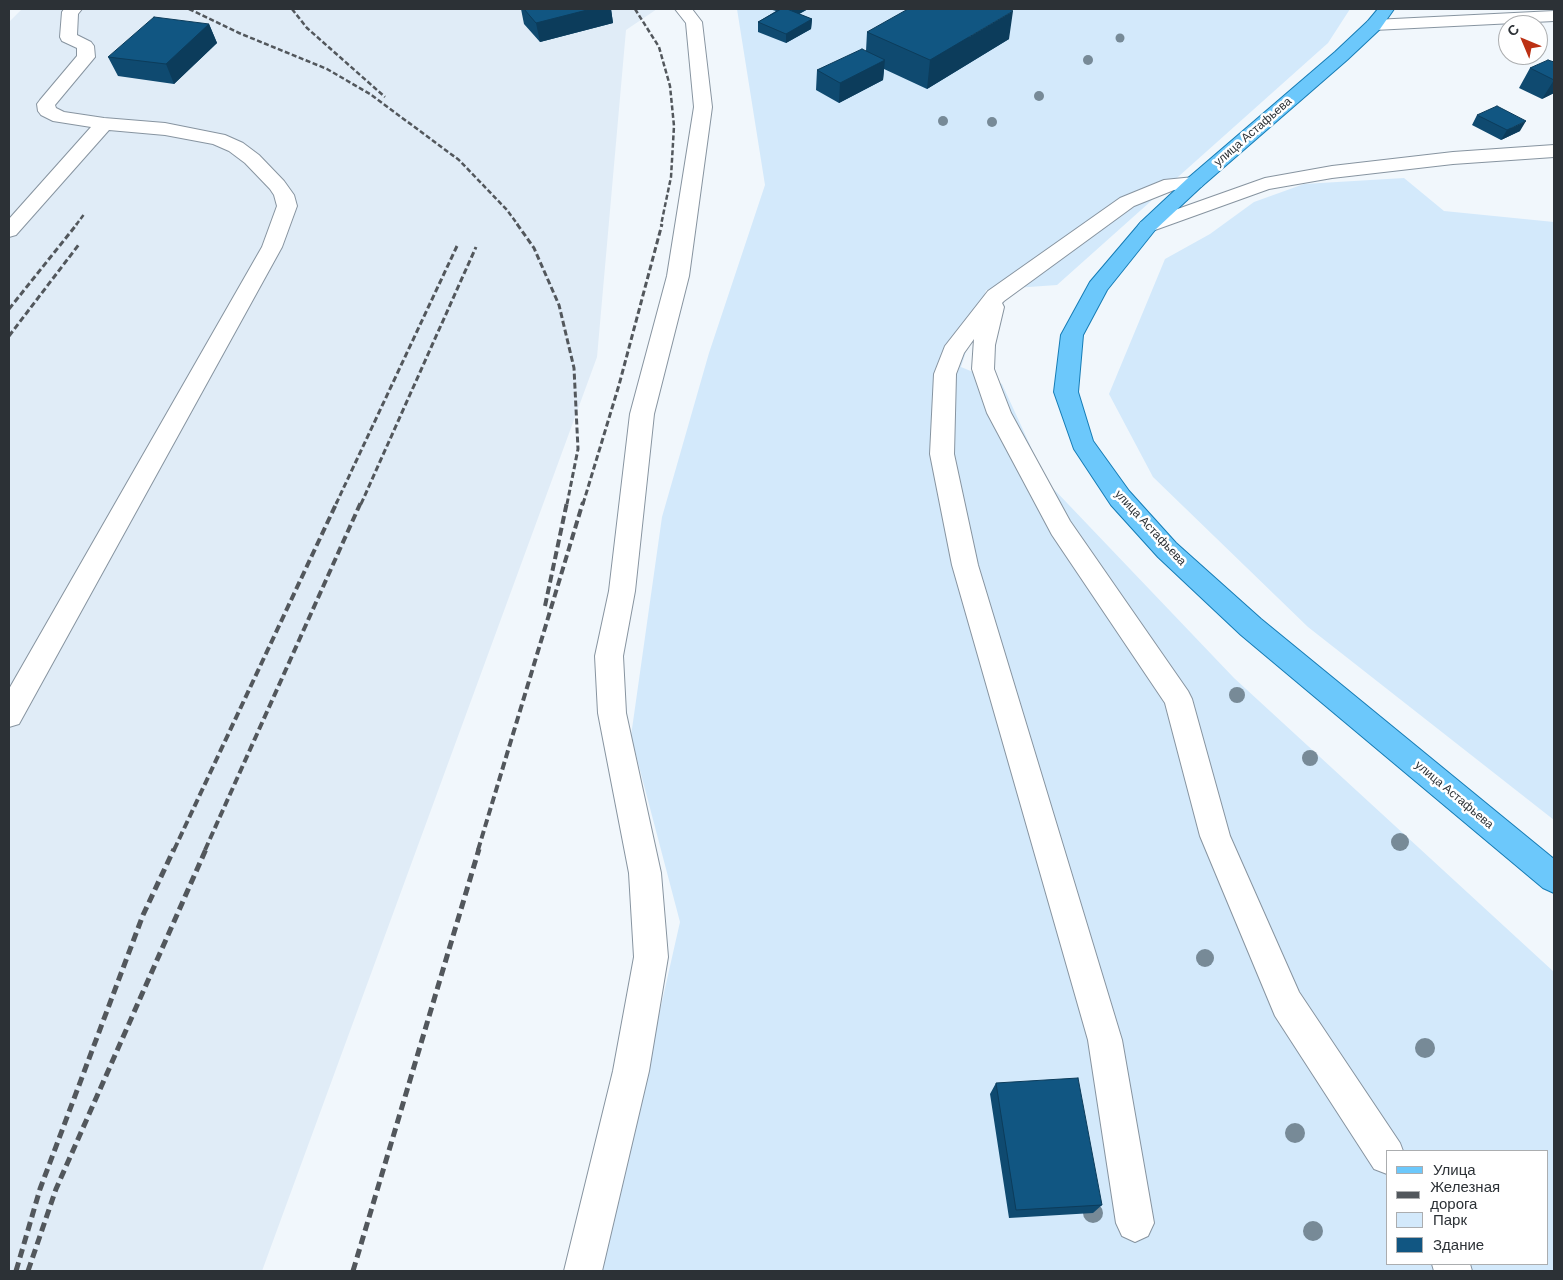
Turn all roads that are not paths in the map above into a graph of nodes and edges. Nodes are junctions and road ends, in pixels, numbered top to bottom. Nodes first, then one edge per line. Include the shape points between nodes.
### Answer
1 (74, 9) edge
2 (683, 9) edge
3 (1450, 9) edge
4 (1554, 16) edge
5 (1380, 17) edge
6 (1438, 23) junction
7 (104, 124) junction
8 (1554, 151) edge
9 (1194, 182) junction
10 (1148, 226) junction
11 (9, 231) edge
12 (996, 296) junction
13 (9, 714) edge
14 (1554, 878) edge
15 (1386, 1154) edge
16 (1135, 1223) dead end
17 (583, 1271) edge

1 - 7 street via 70,12 68,37 85,46 86,57 46,104 47,111 59,117
2 - 17 street via 694,22 702,108 678,276 642,414 622,591 609,656 612,713 645,873 651,957 631,1071
3 - 6 street
4 - 6 street, улица Астафьева
5 - 6 street, улица Астафьева
5 - 9 main road, улица Астафьева via 1341,56
7 - 11 street
7 - 13 street via 164,129 218,139 252,160 278,185 287,206 272,247
8 - 10 street via 1453,158 1265,184
9 - 10 main road, улица Астафьева
9 - 12 street via 1171,184 1127,202
10 - 14 main road, улица Астафьева via 1098,288 1072,335 1066,392 1082,443 1120,498 1167,550 1251,628
12 - 15 street via 984,345 983,369 999,413 1061,528 1178,699 1215,836 1287,1004
12 - 16 street via 953,351 945,374 942,454 965,565 1105,1040

